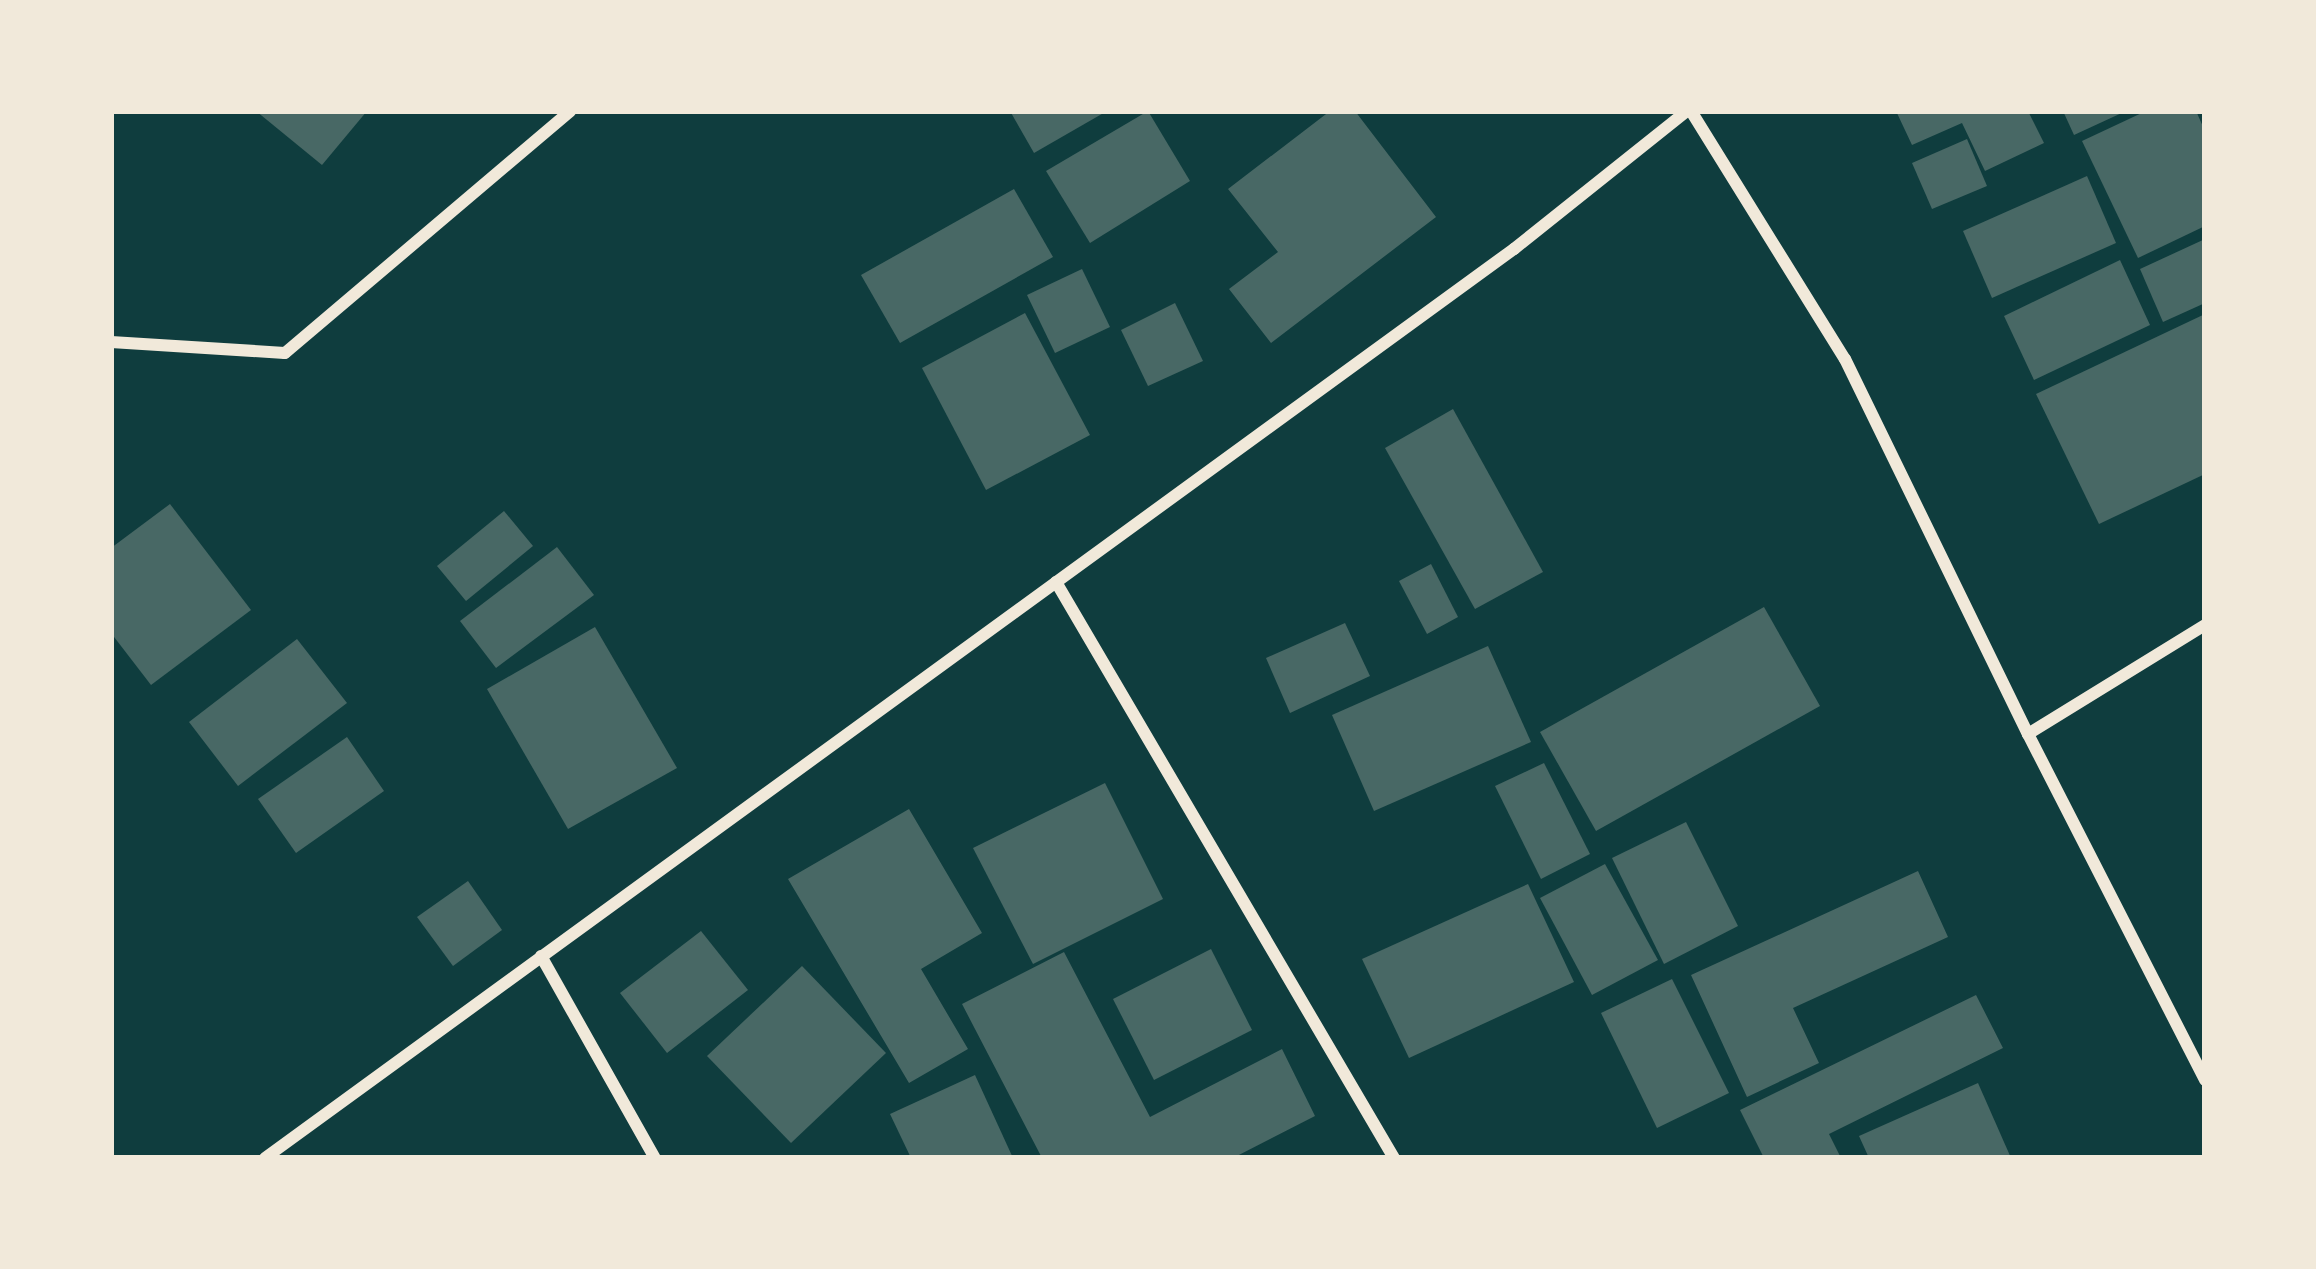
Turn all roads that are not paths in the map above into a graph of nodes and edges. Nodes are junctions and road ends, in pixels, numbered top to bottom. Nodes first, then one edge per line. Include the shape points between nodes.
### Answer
1 (570, 111) edge
2 (1689, 111) edge
3 (111, 342) edge
4 (1056, 582) junction
5 (2205, 625) edge
6 (2028, 734) junction
7 (541, 956) junction
8 (2205, 1080) edge
9 (265, 1158) edge
10 (655, 1158) edge
11 (1394, 1158) edge

1 - 3 street via 285,353
2 - 4 street via 1514,249
2 - 6 street via 1845,359
4 - 7 street
4 - 11 street
5 - 6 street
6 - 8 street
7 - 9 street
7 - 10 street

